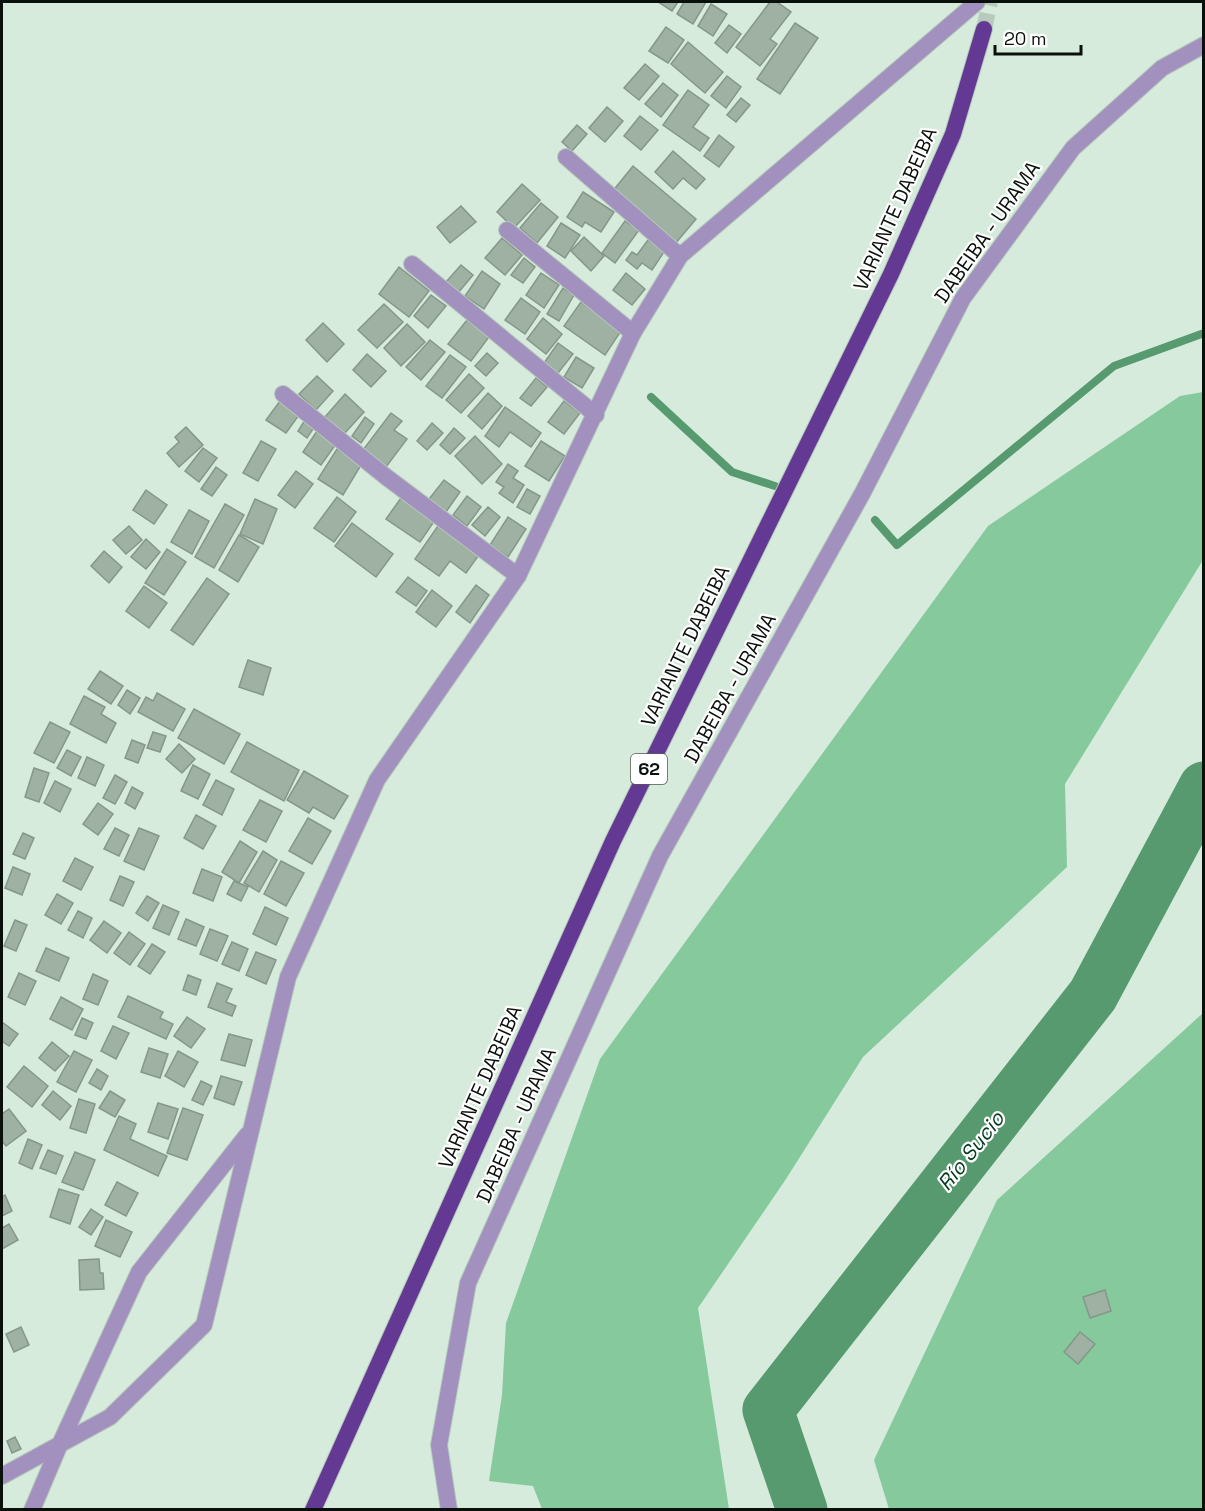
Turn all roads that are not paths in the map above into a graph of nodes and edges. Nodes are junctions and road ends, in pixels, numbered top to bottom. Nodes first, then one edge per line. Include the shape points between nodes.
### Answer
1 (977, 2) edge
2 (984, 29) tunnel mouth
3 (1203, 45) edge
4 (566, 157) dead end
5 (507, 230) dead end
6 (680, 256) junction
7 (412, 264) dead end
8 (633, 333) junction
9 (283, 394) dead end
10 (596, 415) junction
11 (518, 576) junction
12 (251, 1130) junction
13 (60, 1444) junction
14 (2, 1476) edge
15 (32, 1509) edge
16 (314, 1509) edge
17 (449, 1509) edge

1 - 6 street
2 - 16 highway, VARIANTE DABEIBA / 62 via 952,134 891,274 613,841
3 - 17 street, DABEIBA - URAMA via 1162,68 1073,148 963,298 862,494 660,856 468,1283 439,1445
4 - 6 street
5 - 8 street
6 - 8 street
7 - 10 street
8 - 10 street
9 - 11 street
10 - 11 street
11 - 12 street via 377,780 288,977
12 - 13 street via 139,1272
12 - 13 street via 204,1326 110,1417
13 - 14 street
13 - 15 street

